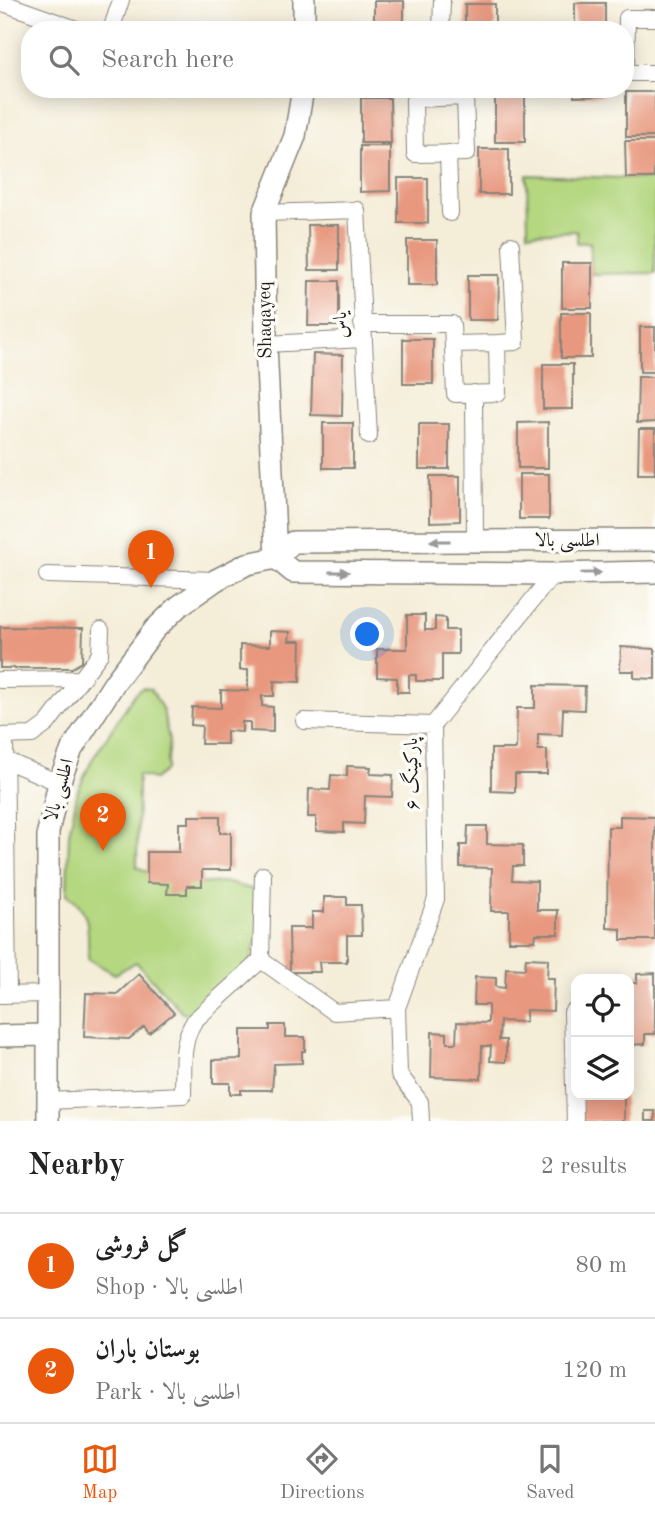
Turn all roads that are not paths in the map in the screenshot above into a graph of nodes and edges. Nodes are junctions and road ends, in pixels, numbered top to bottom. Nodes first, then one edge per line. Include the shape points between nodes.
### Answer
1 (121, 0) edge
2 (304, 0) edge
3 (442, 0) edge
4 (643, 0) edge
5 (4, 3) edge
6 (649, 18) edge
7 (54, 21) edge
8 (114, 21) edge
9 (304, 21) edge
10 (441, 21) edge
11 (627, 21) edge
12 (634, 73) edge
13 (655, 73) edge
14 (301, 98) edge
15 (419, 98) edge
16 (465, 98) edge
17 (448, 153) junction
18 (264, 213) junction
19 (450, 213) dead end
20 (511, 245) dead end
21 (363, 332) junction
22 (497, 343) junction
23 (266, 344) junction
24 (454, 344) junction
25 (474, 394) junction
26 (369, 436) dead end
27 (655, 540) edge
28 (475, 541) junction
29 (552, 542) junction
30 (276, 558) junction
31 (655, 572) edge
32 (552, 574) junction
33 (47, 575) dead end
34 (216, 580) junction
35 (101, 630) dead end
36 (80, 679) junction
37 (0, 680) edge
38 (304, 721) dead end
39 (433, 725) junction
40 (2, 736) edge
41 (5, 760) junction
42 (59, 783) junction
43 (263, 875) dead end
44 (261, 960) junction
45 (48, 994) junction
46 (4, 995) edge
47 (397, 1008) junction
48 (47, 1035) junction
49 (0, 1036) edge
50 (573, 1037) edge
51 (48, 1111) edge
52 (421, 1121) edge
53 (575, 1121) edge

1 - 8 street
2 - 9 street
3 - 10 street
4 - 6 street
5 - 7 street
6 - 11 street
12 - 13 street
14 - 18 street, Shaqayeq via 295,136
15 - 17 street via 414,99 415,154
16 - 17 street via 467,153
17 - 19 street
18 - 21 street, یاس via 357,211
18 - 23 street, Shaqayeq
20 - 22 street via 516,342
21 - 23 street
21 - 24 street via 453,324
21 - 26 street, یاس
22 - 24 street
22 - 25 street via 498,393
23 - 30 street, Shaqayeq
24 - 25 street via 455,394
25 - 28 street
27 - 29 street, اطلسی بالا
28 - 29 street, اطلسی بالا
28 -> 30 street, اطلسی بالا via 293,542
29 - 32 street
30 -> 32 street, اطلسی بالا via 293,572
30 - 34 street, اطلسی بالا via 247,564
32 -> 31 street, اطلسی بالا
32 - 39 street, پارکینگ ۶
33 - 34 street
34 - 42 street, اطلسی بالا via 155,629 72,749
35 - 36 street via 100,654
36 - 37 street
36 - 40 street via 47,724 32,735
38 - 39 street
39 - 47 street, پارکینگ ۶ via 436,899
40 - 41 street
41 - 42 street
41 - 46 street
42 - 45 street, اطلسی بالا via 48,832
43 - 44 street
44 - 47 street via 334,1012
44 - 51 street via 188,1030 183,1095
45 - 46 street
45 - 48 street, اطلسی بالا
47 - 52 street via 399,1074 420,1102
48 - 49 street
48 - 51 street, اطلسی بالا
50 - 53 street

